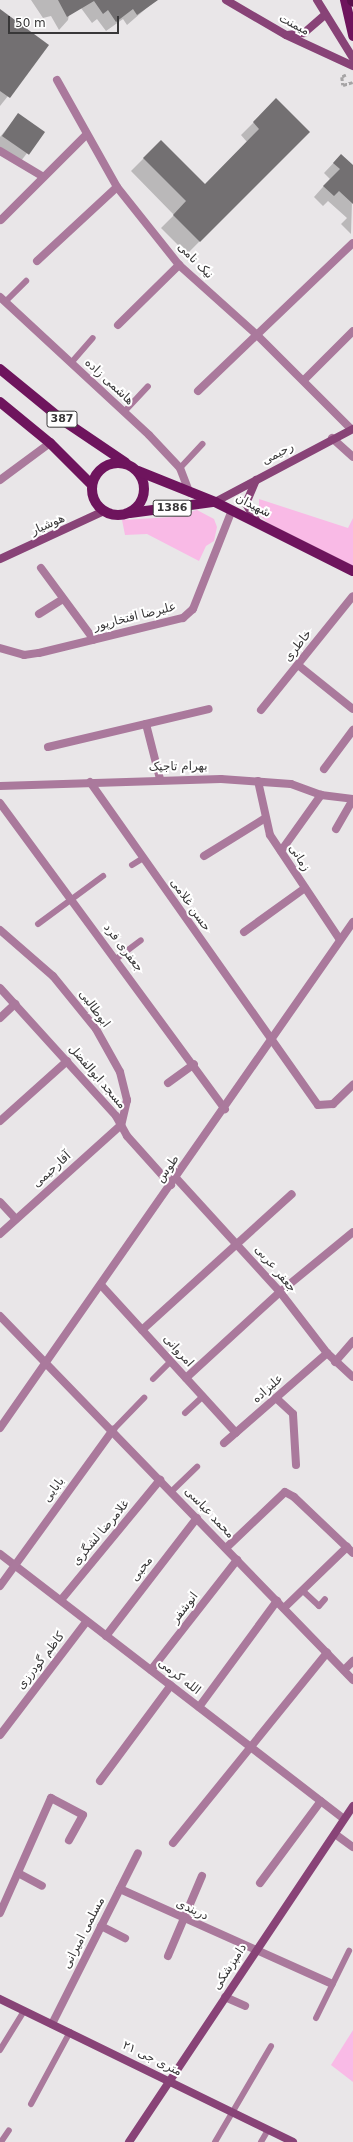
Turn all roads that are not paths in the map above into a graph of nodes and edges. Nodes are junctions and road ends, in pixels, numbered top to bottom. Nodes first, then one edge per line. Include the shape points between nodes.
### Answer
1 (226, 0) edge
2 (317, 0) edge
3 (345, 0) edge
4 (325, 15) junction
5 (286, 35) junction
6 (353, 36) edge
7 (353, 58) edge
8 (353, 66) edge
9 (58, 80) dead end
10 (86, 135) junction
11 (0, 151) edge
12 (42, 176) junction
13 (117, 187) junction
14 (1, 220) dead end
15 (353, 243) edge
16 (37, 261) dead end
17 (179, 265) junction
18 (26, 281) dead end
19 (2, 300) edge
20 (118, 325) dead end
21 (353, 331) edge
22 (257, 335) junction
23 (93, 338) dead end
24 (71, 363) junction
25 (0, 369) edge
26 (304, 380) junction
27 (148, 386) dead end
28 (198, 391) dead end
29 (0, 402) edge
30 (124, 412) junction
31 (352, 429) edge
32 (332, 438) junction
33 (50, 443) junction
34 (202, 444) dead end
35 (353, 457) edge
36 (127, 464) junction
37 (180, 468) junction
38 (138, 471) junction
39 (0, 480) edge
40 (256, 480) junction
41 (92, 485) junction
42 (189, 492) junction
43 (215, 502) junction
44 (232, 510) junction
45 (104, 511) junction
46 (128, 514) junction
47 (258, 523) junction
48 (0, 559) edge
49 (41, 568) dead end
50 (353, 571) edge
51 (353, 596) edge
52 (63, 599) junction
53 (39, 614) dead end
54 (94, 640) junction
55 (0, 648) edge
56 (298, 665) junction
57 (209, 709) dead end
58 (353, 709) edge
59 (261, 710) dead end
60 (146, 724) junction
61 (353, 730) edge
62 (48, 747) dead end
63 (324, 769) dead end
64 (160, 779) junction
65 (258, 781) junction
66 (90, 782) junction
67 (0, 786) edge
68 (321, 795) junction
69 (353, 799) edge
70 (0, 803) edge
71 (264, 819) junction
72 (336, 829) dead end
73 (280, 850) junction
74 (204, 856) dead end
75 (143, 858) junction
76 (132, 865) dead end
77 (103, 876) dead end
78 (305, 888) junction
79 (72, 899) junction
80 (353, 922) edge
81 (38, 924) dead end
82 (0, 930) edge
83 (244, 932) dead end
84 (141, 940) dead end
85 (340, 940) junction
86 (116, 958) junction
87 (0, 988) edge
88 (15, 1004) junction
89 (0, 1018) edge
90 (272, 1042) junction
91 (67, 1061) junction
92 (194, 1064) junction
93 (168, 1083) dead end
94 (353, 1085) edge
95 (225, 1109) junction
96 (0, 1121) edge
97 (121, 1125) junction
98 (176, 1178) junction
99 (171, 1185) junction
100 (292, 1194) dead end
101 (0, 1202) edge
102 (16, 1219) junction
103 (353, 1232) edge
104 (0, 1234) edge
105 (238, 1244) junction
106 (101, 1285) junction
107 (280, 1292) junction
108 (0, 1316) edge
109 (142, 1330) junction
110 (353, 1341) edge
111 (327, 1353) junction
112 (171, 1361) junction
113 (46, 1362) junction
114 (335, 1362) junction
115 (353, 1377) edge
116 (186, 1378) junction
117 (153, 1379) dead end
118 (202, 1396) junction
119 (144, 1398) dead end
120 (276, 1398) junction
121 (185, 1413) dead end
122 (1, 1424) edge
123 (113, 1430) junction
124 (236, 1433) junction
125 (224, 1443) dead end
126 (296, 1465) dead end
127 (197, 1467) dead end
128 (160, 1480) junction
129 (172, 1492) junction
130 (197, 1518) junction
131 (347, 1547) junction
132 (226, 1548) junction
133 (353, 1553) edge
134 (0, 1554) edge
135 (237, 1560) junction
136 (14, 1565) junction
137 (0, 1586) edge
138 (302, 1590) junction
139 (325, 1599) dead end
140 (61, 1600) junction
141 (277, 1601) junction
142 (284, 1608) junction
143 (87, 1621) junction
144 (106, 1636) junction
145 (327, 1653) junction
146 (353, 1661) edge
147 (151, 1670) junction
148 (344, 1670) junction
149 (353, 1680) edge
150 (171, 1685) junction
151 (199, 1707) junction
152 (0, 1735) edge
153 (252, 1748) junction
154 (100, 1781) dead end
155 (321, 1801) junction
156 (353, 1806) edge
157 (344, 1819) junction
158 (334, 1834) junction
159 (70, 1840) dead end
160 (174, 1843) dead end
161 (353, 1847) edge
162 (138, 1853) dead end
163 (18, 1873) junction
164 (202, 1876) dead end
165 (260, 1883) dead end
166 (42, 1886) dead end
167 (120, 1889) junction
168 (0, 1913) edge
169 (183, 1919) junction
170 (101, 1926) junction
171 (125, 1938) dead end
172 (350, 1951) dead end
173 (254, 1952) junction
174 (168, 1956) dead end
175 (332, 1984) junction
176 (225, 1997) junction
177 (0, 1999) edge
178 (245, 2006) dead end
179 (24, 2011) junction
180 (316, 2018) dead end
181 (52, 2024) junction
182 (70, 2032) junction
183 (271, 2046) dead end
184 (0, 2050) edge
185 (172, 2081) junction
186 (31, 2104) dead end
187 (231, 2111) junction
188 (9, 2130) dead end
189 (268, 2130) junction
190 (1, 2142) edge
191 (129, 2142) edge
192 (215, 2142) edge
193 (261, 2142) edge
194 (293, 2142) edge

1 - 5 main road, میمنت
2 - 4 main road
3 - 6 main road
4 - 5 main road via 304,33
4 - 7 main road
5 - 8 main road, میمنت
9 - 10 street, نیک نامی
10 - 12 street
10 - 13 street, نیک نامی
11 - 12 street
12 - 14 street
13 - 16 street
13 - 17 street, نیک نامی
15 - 22 street
17 - 20 street
17 - 22 street, نیک نامی
18 - 19 lane
19 - 24 street, هاشمی زاده
21 - 26 street
22 - 26 street, نیک نامی
22 - 28 street
23 - 24 lane
24 - 30 street, هاشمی زاده
25 - 36 main road, 387 via 61,419
26 - 31 street, نیک نامی
27 - 30 lane
29 - 33 main road, 387
30 - 37 street, هاشمی زاده
31 - 32 main road, رحیمی / 1386
32 - 35 street
32 - 40 main road, رحیمی / 1386
33 - 39 street
33 - 41 main road, 387
34 - 37 lane
36 - 38 main road
36 - 41 main road via 106,466
37 - 42 street, هاشمی زاده
38 - 42 main road, شهیدان
38 - 46 main road via 144,493 136,509
40 - 43 main road, رحیمی / 1386
40 - 47 main road via 246,504
41 - 45 main road via 95,501
42 - 43 main road, شهیدان
43 - 44 main road, شهیدان
43 - 46 main road, 1386
44 - 47 main road, شهیدان
44 - 54 street, علیرضا افتخارپور via 193,609 172,622
45 - 46 main road via 116,515
45 - 48 main road, هوشیار
47 - 50 main road, شهیدان
49 - 52 street
51 - 56 street, خاطری
52 - 53 street
52 - 54 street
54 - 55 street, علیرضا افتخارپور via 31,654
56 - 58 street
56 - 59 street, خاطری
57 - 60 street
60 - 62 street
60 - 64 street
61 - 63 street
64 - 65 street, بهرام تاجیک
64 - 66 street, بهرام تاجیک
65 - 68 street, بهرام تاجیک via 299,785
65 - 71 street, زمانی
66 - 67 street, بهرام تاجیک
66 - 75 street, حسن غلامی
68 - 69 street, بهرام تاجیک
68 - 73 street
69 - 72 street
70 - 79 street, جعفری فرد
71 - 73 street, زمانی
71 - 74 street
73 - 78 street, زمانی
75 - 76 lane
75 - 90 street, حسن غلامی
77 - 79 lane
78 - 83 street
78 - 85 street, زمانی
79 - 81 lane
79 - 86 street, جعفری فرد
80 - 85 street, طوس
82 - 97 street, ابوطالبی via 53,976 96,1029 124,1087 126,1113
84 - 86 lane
85 - 90 street, طوس
86 - 92 street, جعفری فرد
87 - 88 street, مسجد ابوالفضل
88 - 89 street
88 - 91 street, مسجد ابوالفضل
90 - 94 street, حسن غلامی via 318,1105 333,1104
90 - 95 street, طوس
91 - 96 street
91 - 97 street, مسجد ابوالفضل
92 - 93 street
92 - 95 street, جعفری فرد
95 - 98 street, طوس
97 - 99 street, مسجد ابوالفضل
97 - 102 street, آقارحیمی
98 - 99 street, طوس
98 - 105 street, جعفر عربی
99 - 106 street, طوس
100 - 105 street
101 - 102 street
102 - 104 street, آقارحیمی
103 - 107 street
105 - 107 street, جعفر عربی
105 - 109 street
106 - 109 street, امروانی
106 - 113 street, طوس
107 - 111 street, جعفر عربی
107 - 116 street
108 - 113 street, محمد عباسی
109 - 112 street, امروانی
110 - 114 street
111 - 114 street, جعفر عربی
111 - 120 street, علیزاده
112 - 116 street, امروانی
112 - 117 lane
113 - 122 street, طوس
113 - 123 street, محمد عباسی
114 - 115 street, جعفر عربی
116 - 118 street, امروانی
118 - 121 lane
118 - 124 street, امروانی
119 - 123 lane
120 - 124 street, علیزاده
120 - 126 street via 293,1414
123 - 128 street, محمد عباسی
123 - 136 street, بابایی
124 - 125 street, علیزاده
127 - 129 lane
128 - 129 street, محمد عباسی
128 - 140 street, غلامرضا لشگری
129 - 130 street, محمد عباسی
130 - 132 street, محمد عباسی
130 - 144 street, محبی
131 - 132 street via 294,1497 280,1494
131 - 133 street
131 - 138 street
132 - 135 street, محمد عباسی
134 - 136 street, الله کرمی
135 - 141 street, محمد عباسی
135 - 147 street, انوشفر
136 - 137 street, بابایی
136 - 140 street, الله کرمی
138 - 139 lane via 319,1606
138 - 142 street
140 - 143 street, الله کرمی
141 - 142 street, محمد عباسی
141 - 151 street
142 - 145 street, محمد عباسی
143 - 144 street, الله کرمی
143 - 152 street, کاظم گودرزی
144 - 147 street, الله کرمی
145 - 148 street, محمد عباسی
145 - 153 street
146 - 148 street
147 - 150 street, الله کرمی
148 - 149 street, محمد عباسی
150 - 151 street, الله کرمی
150 - 154 street
151 - 153 street, الله کرمی
153 - 155 street, الله کرمی
153 - 160 street
155 - 157 street, الله کرمی
155 - 165 street
156 - 157 main road, دامپزشکی
157 - 158 main road, دامپزشکی
158 - 161 street
158 - 173 main road, دامپزشکی
159 - 163 street via 82,1814 51,1798
162 - 167 street, مسلمی امیرانی
163 - 166 street
163 - 168 street
164 - 169 street
167 - 169 street, دربندی
167 - 170 street, مسلمی امیرانی
169 - 173 street, دربندی
169 - 174 street
170 - 171 street
170 - 181 street, مسلمی امیرانی
172 - 175 lane
173 - 175 street, دربندی
173 - 176 main road, دامپزشکی
175 - 180 lane
176 - 178 street
176 - 185 main road, دامپزشکی
177 - 179 main road, ۲۱ متری جی
179 - 181 main road, ۲۱ متری جی
179 - 184 lane
181 - 182 main road, ۲۱ متری جی
182 - 185 main road, ۲۱ متری جی
182 - 186 lane
183 - 187 lane
185 - 187 main road, ۲۱ متری جی
185 - 191 main road, دامپزشکی
187 - 189 main road, ۲۱ متری جی
187 - 192 lane
188 - 190 lane
189 - 193 lane
189 - 194 main road, ۲۱ متری جی

